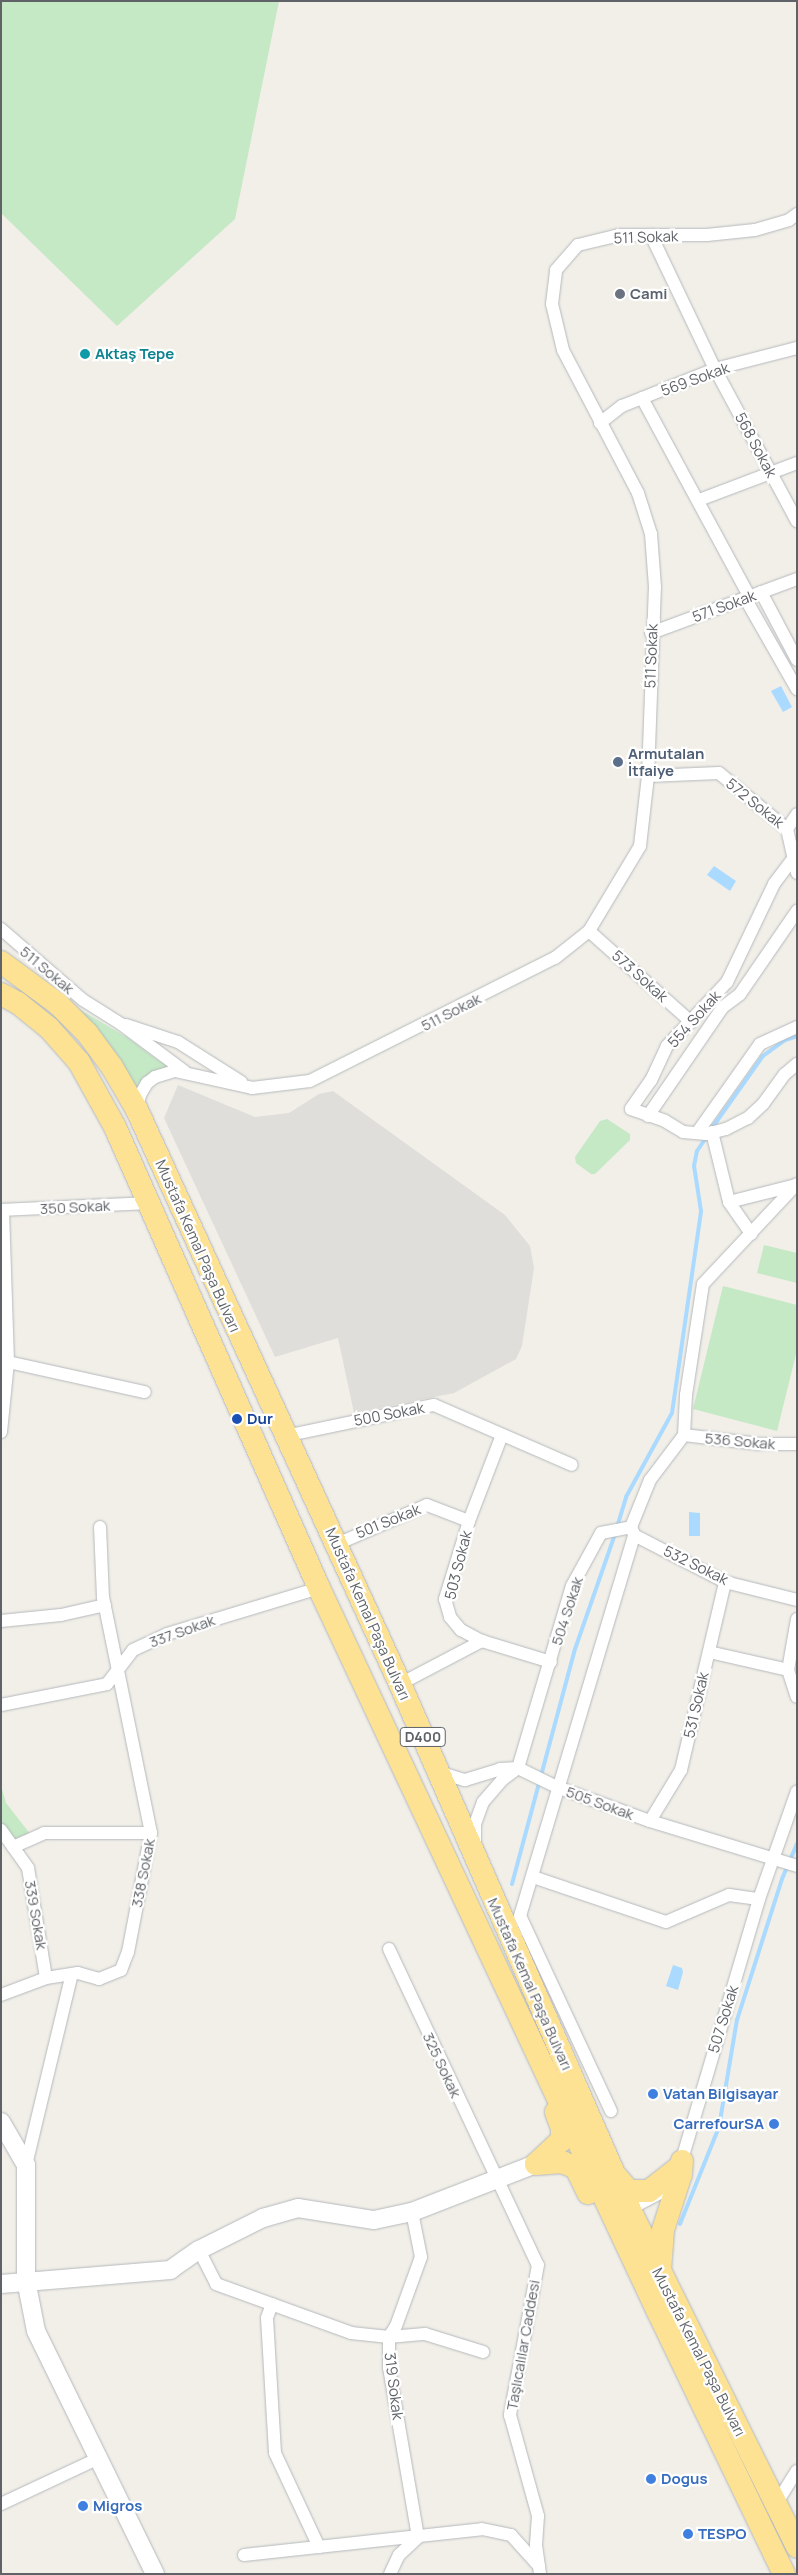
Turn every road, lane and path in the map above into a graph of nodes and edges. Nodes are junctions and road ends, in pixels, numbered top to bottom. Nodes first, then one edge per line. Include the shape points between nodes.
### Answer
1 (797, 214) edge
2 (651, 235) junction
3 (797, 348) edge
4 (715, 370) junction
5 (642, 398) junction
6 (600, 423) junction
7 (797, 463) edge
8 (770, 472) junction
9 (699, 500) junction
10 (797, 521) edge
11 (797, 578) edge
12 (752, 595) junction
13 (651, 633) junction
14 (797, 660) edge
15 (797, 688) edge
16 (648, 776) junction
17 (797, 814) edge
18 (787, 829) junction
19 (792, 860) junction
20 (797, 873) edge
21 (796, 916) edge
22 (1, 929) edge
23 (589, 931) junction
24 (1, 962) edge
25 (1, 994) edge
26 (691, 1022) junction
27 (121, 1024) junction
28 (797, 1027) edge
29 (797, 1064) edge
30 (184, 1071) junction
31 (252, 1088) junction
32 (137, 1110) junction
33 (648, 1116) junction
34 (712, 1132) junction
35 (697, 1133) junction
36 (796, 1185) edge
37 (729, 1202) junction
38 (149, 1203) junction
39 (2, 1210) edge
40 (751, 1234) junction
41 (8, 1362) junction
42 (144, 1392) dead end
43 (1, 1432) edge
44 (502, 1435) junction
45 (285, 1436) junction
46 (684, 1436) junction
47 (797, 1444) edge
48 (572, 1465) dead end
49 (469, 1521) junction
50 (100, 1527) dead end
51 (632, 1531) junction
52 (337, 1544) junction
53 (726, 1582) junction
54 (319, 1588) junction
55 (797, 1600) edge
56 (105, 1605) junction
57 (797, 1619) edge
58 (1, 1621) edge
59 (482, 1641) junction
60 (709, 1652) junction
61 (551, 1662) junction
62 (120, 1669) junction
63 (788, 1670) junction
64 (400, 1684) junction
65 (797, 1696) edge
66 (1, 1705) edge
67 (432, 1758) junction
68 (518, 1768) junction
69 (557, 1787) junction
70 (797, 1791) edge
71 (650, 1822) junction
72 (1, 1830) edge
73 (151, 1833) junction
74 (13, 1847) junction
75 (775, 1860) junction
76 (797, 1866) edge
77 (479, 1868) junction
78 (532, 1876) junction
79 (759, 1899) junction
80 (389, 1949) dead end
81 (72, 1974) junction
82 (46, 1978) junction
83 (504, 1985) junction
84 (1, 1995) edge
85 (611, 2111) dead end
86 (1, 2122) edge
87 (536, 2164) junction
88 (681, 2164) junction
89 (26, 2165) junction
90 (613, 2172) junction
91 (496, 2182) junction
92 (412, 2212) junction
93 (621, 2212) junction
94 (199, 2250) junction
95 (660, 2274) junction
96 (26, 2280) junction
97 (1, 2284) edge
98 (272, 2304) junction
99 (658, 2312) junction
100 (389, 2338) junction
101 (483, 2352) dead end
102 (98, 2458) junction
103 (797, 2471) edge
104 (1, 2504) edge
105 (776, 2504) junction
106 (750, 2505) junction
107 (418, 2537) junction
108 (319, 2547) junction
109 (797, 2547) edge
110 (244, 2555) dead end
111 (540, 2570) edge
112 (151, 2572) edge
113 (390, 2574) edge
114 (775, 2574) edge
115 (784, 2574) edge

1 - 2 street, 511 Sokak via 789,220 755,230 707,235
2 - 4 street, 568 Sokak
2 - 6 street, 511 Sokak via 619,235 578,245 556,270 552,304 563,350
3 - 4 street, 569 Sokak
4 - 5 street, 569 Sokak
4 - 8 street, 568 Sokak
5 - 6 street, 569 Sokak via 622,406
5 - 9 street
6 - 13 street, 511 Sokak via 638,493 651,534 655,587
7 - 8 street
8 - 9 street
8 - 10 street, 568 Sokak
9 - 12 street
11 - 12 street, 571 Sokak
12 - 13 street, 571 Sokak
12 - 14 street
12 - 15 street
13 - 16 street, 511 Sokak
16 - 18 street, 572 Sokak via 719,773
16 - 23 street, 511 Sokak via 640,846
17 - 18 street
18 - 19 street, 572 Sokak
19 - 20 street, 572 Sokak
19 - 26 street, 554 Sokak via 774,884 727,982
21 - 33 street via 740,994 723,1007
22 - 27 street, 511 Sokak via 83,1000
23 - 26 street, 573 Sokak via 642,974
23 - 31 street, 511 Sokak via 555,958 310,1081
24 - 32 highway, Mustafa Kemal Paşa Bulvarı / D400 via 58,1004 87,1033
25 - 38 highway, Mustafa Kemal Paşa Bulvarı / D400 via 50,1028 80,1062 115,1127
26 - 33 street, 554 Sokak via 667,1046 651,1080 631,1109
27 - 30 street, 511 Sokak
27 - 31 street, 511 Sokak via 178,1042
28 - 35 street via 760,1044
29 - 34 street, 554 Sokak via 748,1118 726,1130
30 - 31 street, 511 Sokak
30 - 32 street, 511 Sokak via 155,1077 140,1095
32 - 45 highway, Mustafa Kemal Paşa Bulvarı / D400
33 - 35 street, 554 Sokak via 665,1121 683,1132
34 - 35 street, 554 Sokak
34 - 37 street
36 - 37 street
36 - 40 street
37 - 40 street
38 - 39 street, 350 Sokak
38 - 54 highway, Mustafa Kemal Paşa Bulvarı / D400
39 - 41 street
40 - 46 street via 703,1284 686,1396
41 - 42 street
41 - 43 street
44 - 45 street, 500 Sokak via 434,1404
44 - 48 street, 500 Sokak
44 - 49 street, 503 Sokak
45 - 52 highway, Mustafa Kemal Paşa Bulvarı / D400
46 - 47 street, 536 Sokak via 759,1444
46 - 51 street via 650,1480
49 - 52 street, 501 Sokak via 427,1505
49 - 59 street, 503 Sokak via 445,1599 450,1617 461,1630
50 - 56 street, 338 Sokak
51 - 53 street, 532 Sokak
51 - 61 street, 504 Sokak via 600,1533 572,1586
51 - 69 street
52 - 64 highway, Mustafa Kemal Paşa Bulvarı / D400
53 - 55 street, 532 Sokak
53 - 60 street, 531 Sokak
54 - 62 street, 337 Sokak via 166,1634 133,1650
54 - 83 highway, Mustafa Kemal Paşa Bulvarı / D400
56 - 58 street via 61,1615
56 - 62 street, 338 Sokak
57 - 63 street
59 - 61 street, 503 Sokak
59 - 64 street
60 - 63 street
60 - 71 street, 531 Sokak via 680,1770
61 - 68 street, 504 Sokak
62 - 66 street, 337 Sokak via 107,1684
62 - 73 street, 338 Sokak
63 - 65 street
64 - 67 highway, Mustafa Kemal Paşa Bulvarı / D400
67 - 68 street via 446,1774 465,1780 500,1769
67 - 77 highway, Mustafa Kemal Paşa Bulvarı / D400
68 - 69 street, 505 Sokak
68 - 77 street via 502,1780 478,1813 474,1840
69 - 71 street, 505 Sokak
69 - 78 street
70 - 75 street, 507 Sokak
71 - 75 street, 505 Sokak
72 - 74 street, 339 Sokak
73 - 74 street via 44,1833
73 - 81 street, 338 Sokak via 128,1952 120,1970 99,1979
74 - 82 street, 339 Sokak via 28,1868
75 - 76 street, 505 Sokak
75 - 79 street, 507 Sokak
77 - 90 highway, Mustafa Kemal Paşa Bulvarı / D400
78 - 79 street via 666,1922 729,1895
78 - 85 street via 520,1916
79 - 88 street, 507 Sokak
80 - 91 street, 325 Sokak
81 - 82 street, 338 Sokak
81 - 89 street
82 - 84 street, 338 Sokak
83 - 87 highway via 562,2128 562,2140
83 - 93 highway, Mustafa Kemal Paşa Bulvarı / D400
86 - 89 street
87 - 91 street
87 - 99 highway via 562,2162 576,2168 613,2243
88 - 90 highway via 649,2191 629,2191
88 - 93 street, 507 Sokak via 669,2185 655,2198
88 - 95 highway via 661,2243
89 - 96 street
90 - 93 highway, Mustafa Kemal Paşa Bulvarı / D400
91 - 92 street
91 - 111 street, Taşlıcalılar Caddesi via 538,2265 510,2415 538,2516 536,2545
92 - 94 street via 374,2220 298,2208 263,2218
92 - 100 street, 319 Sokak via 421,2257
93 - 95 highway, Mustafa Kemal Paşa Bulvarı / D400
93 - 99 highway, Mustafa Kemal Paşa Bulvarı / D400
94 - 96 street via 170,2270
94 - 98 street via 216,2284
95 - 105 highway, Mustafa Kemal Paşa Bulvarı / D400
96 - 97 street
96 - 102 street via 36,2331
98 - 100 street via 351,2333
98 - 108 street via 267,2318 275,2453
99 - 106 highway, Mustafa Kemal Paşa Bulvarı / D400
100 - 101 street via 425,2334
100 - 107 street, 319 Sokak via 389,2368
102 - 104 street
102 - 112 street
103 - 105 street
105 - 109 highway, Mustafa Kemal Paşa Bulvarı / D400
106 - 114 highway
106 - 115 highway, Mustafa Kemal Paşa Bulvarı / D400
107 - 108 street
107 - 111 street via 482,2529 511,2535
107 - 113 street via 399,2555
108 - 110 street

